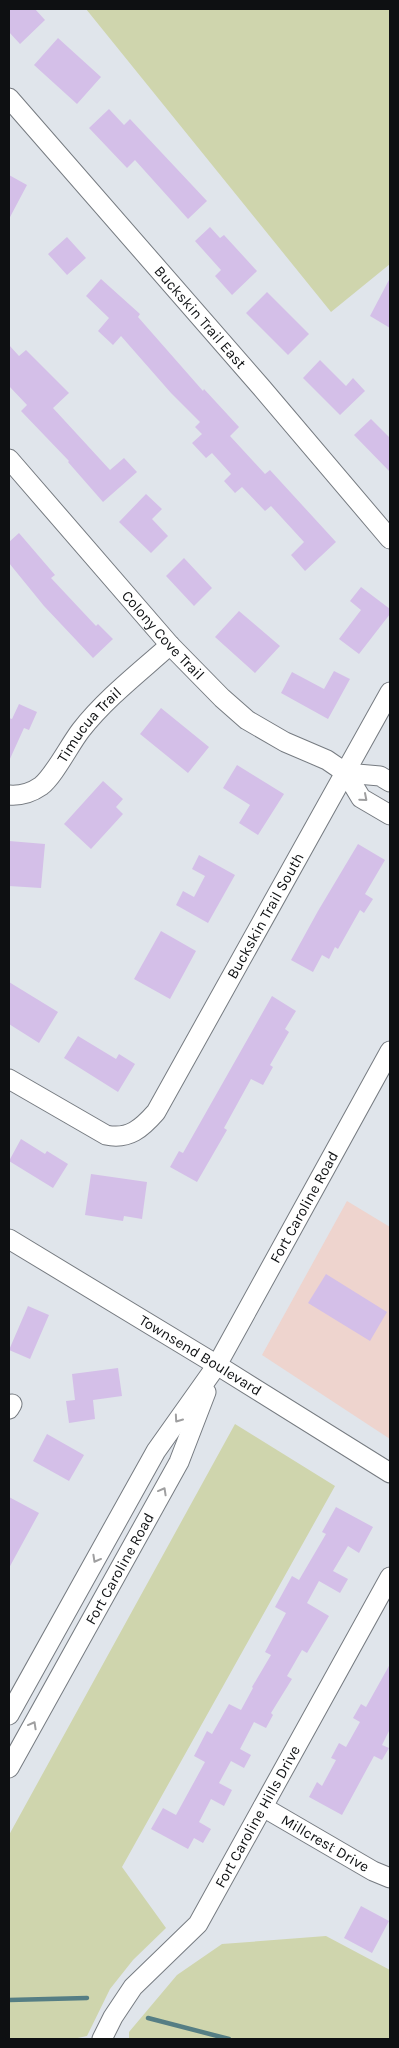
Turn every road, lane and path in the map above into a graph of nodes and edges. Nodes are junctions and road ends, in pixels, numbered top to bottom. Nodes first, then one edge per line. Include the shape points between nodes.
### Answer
1 (9, 98) edge
2 (9, 460) edge
3 (390, 539) edge
4 (170, 645) junction
5 (390, 692) edge
6 (346, 773) junction
7 (390, 782) edge
8 (9, 795) edge
9 (390, 815) edge
10 (390, 1051) edge
11 (9, 1079) edge
12 (9, 1239) edge
13 (216, 1365) junction
14 (390, 1473) edge
15 (390, 1576) edge
16 (9, 1715) edge
17 (9, 1768) edge
18 (263, 1807) junction
19 (390, 1878) edge
20 (102, 2039) edge

1 - 3 street, Buckskin Trail East via 262,387
2 - 4 street, Colony Cove Trail
4 - 6 street, Colony Cove Trail via 247,720
4 - 8 street, Timucua Trail via 104,704 81,730 43,784 19,796
5 - 6 street, Buckskin Trail South
6 - 7 street, Colony Cove Trail via 380,776
6 -> 9 street, Colony Cove Trail via 361,798
6 - 11 street, Buckskin Trail South via 156,1112 140,1129 115,1137 106,1135
10 - 13 street, Fort Caroline Road
12 - 13 street, Townsend Boulevard
13 - 14 street, Townsend Boulevard
13 -> 16 street, Fort Caroline Road via 156,1451
17 -> 13 street, Fort Caroline Road via 179,1462
15 - 18 street, Fort Caroline Hills Drive
18 - 19 street, Millcrest Drive
18 - 20 street, Fort Caroline Hills Drive via 198,1924 133,1987 112,2017

